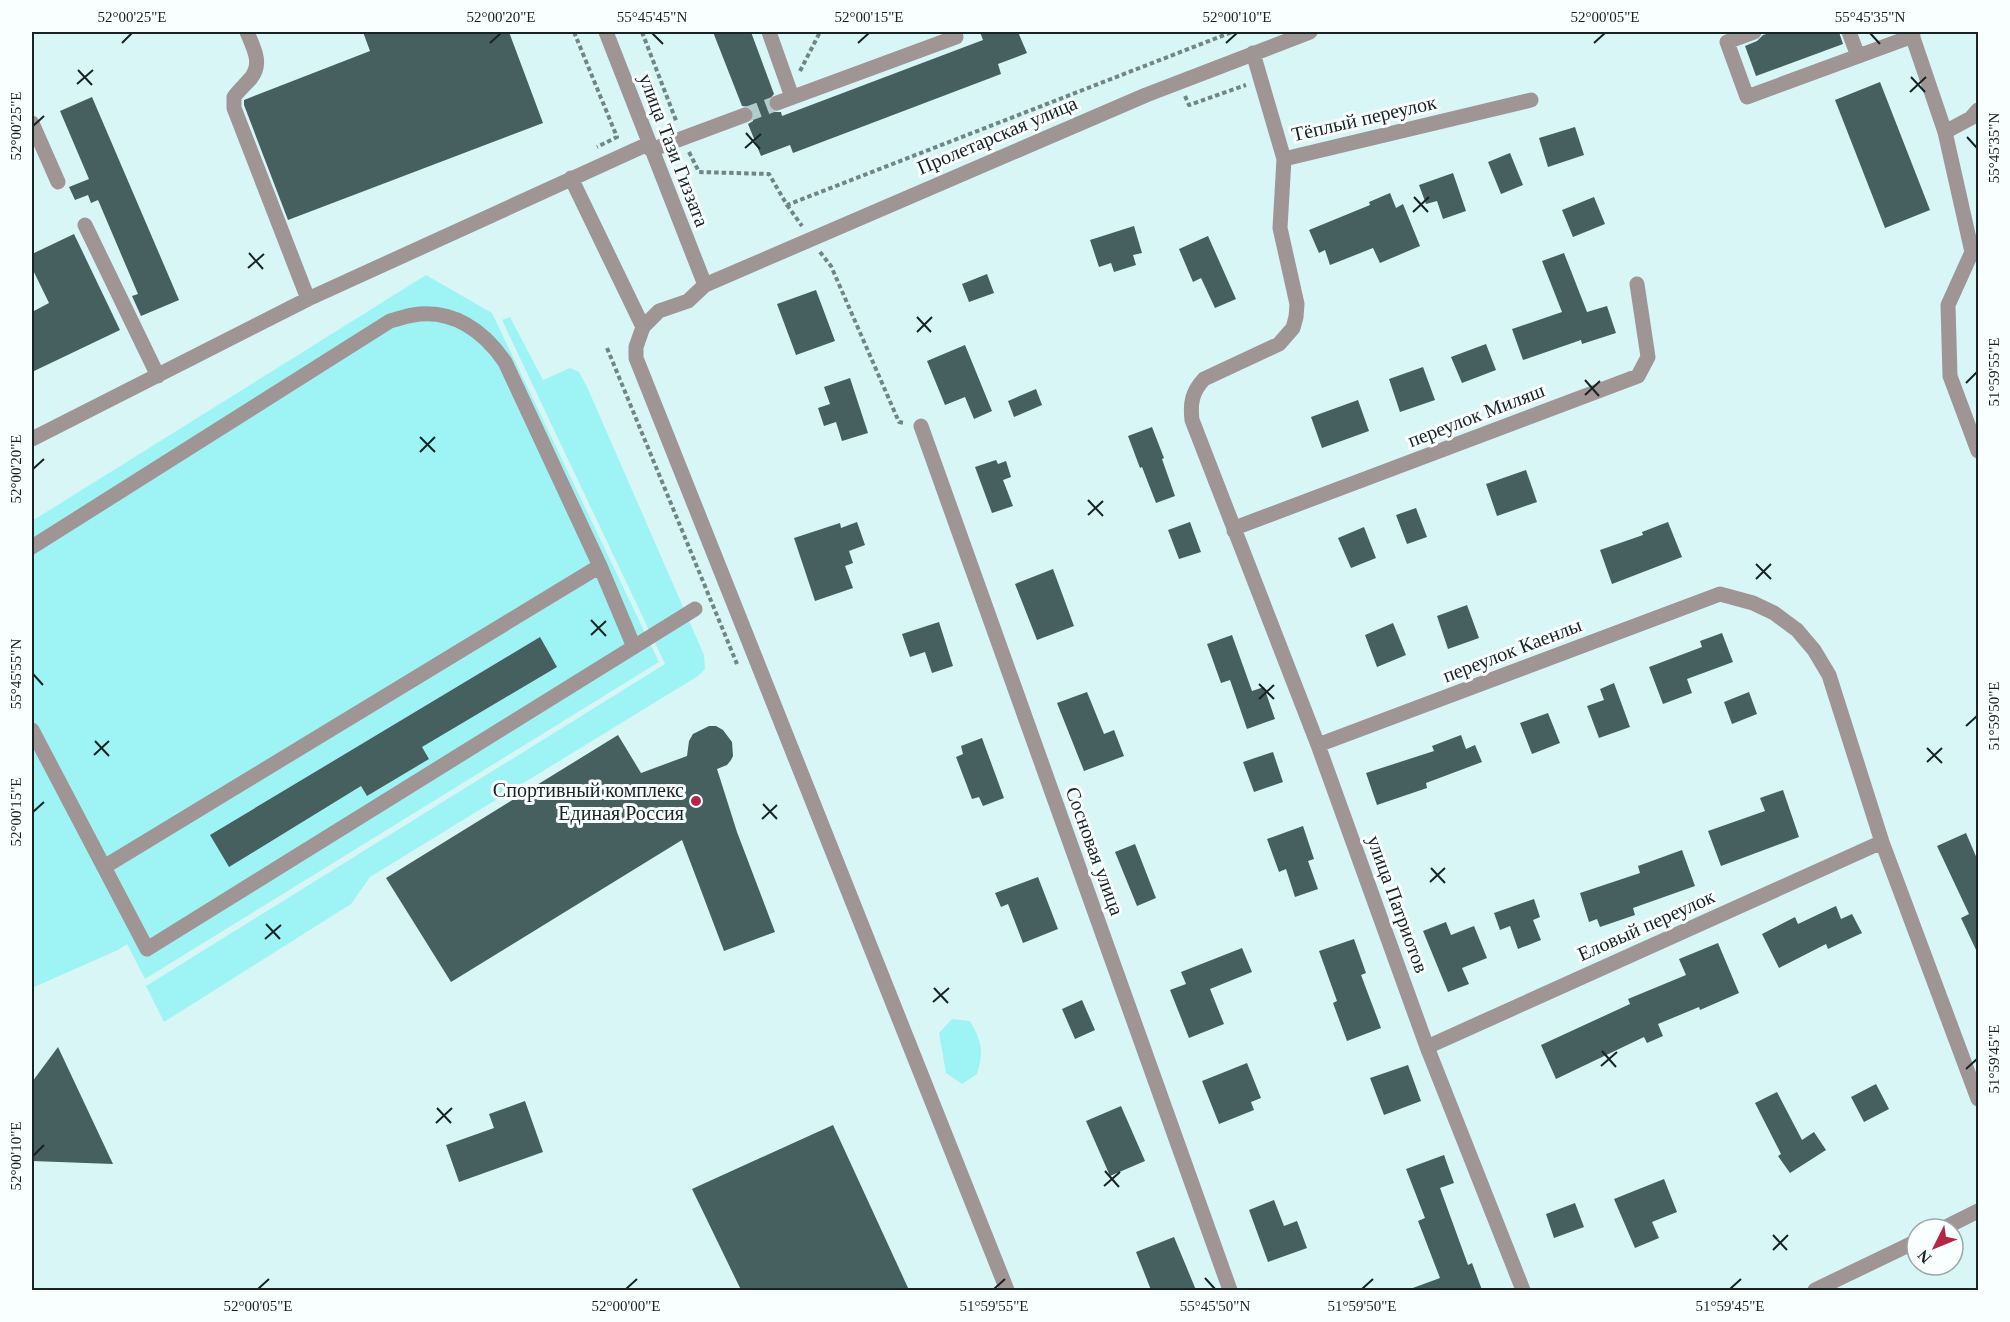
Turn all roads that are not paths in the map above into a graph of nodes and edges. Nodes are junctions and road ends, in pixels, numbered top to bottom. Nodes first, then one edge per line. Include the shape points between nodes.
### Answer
1 (247, 32) edge
2 (606, 32) edge
3 (769, 32) edge
4 (954, 32) edge
5 (1310, 32) edge
6 (1754, 32) edge
7 (1849, 32) edge
8 (1912, 34) edge
9 (1253, 53) junction
10 (1858, 56) junction
11 (791, 93) junction
12 (1531, 100) dead end
13 (777, 103) tunnel mouth
14 (1978, 110) edge
15 (745, 115) tunnel mouth
16 (32, 123) edge
17 (1945, 132) junction
18 (650, 147) junction
19 (1284, 159) junction
20 (571, 178) junction
21 (58, 182) dead end
22 (85, 225) dead end
23 (1637, 284) dead end
24 (705, 285) junction
25 (308, 299) junction
26 (643, 327) junction
27 (158, 376) junction
28 (921, 426) road end
29 (32, 439) edge
30 (1978, 451) edge
31 (1237, 529) junction
32 (32, 547) edge
33 (600, 566) junction
34 (695, 609) dead end
35 (634, 647) junction
36 (32, 730) edge
37 (1318, 745) junction
38 (1882, 842) junction
39 (104, 867) junction
40 (1427, 1047) junction
41 (1978, 1100) edge
42 (1905, 1247) edge
43 (1008, 1290) edge
44 (1230, 1290) edge
45 (1524, 1290) edge
46 (1815, 1290) edge

1 - 25 street via 257,67 234,97 234,108
2 - 18 street, улица Тази Гиззата
3 - 11 street
4 - 11 street via 956,37
5 - 9 street, Пролетарская улица
6 - 10 street via 1726,42 1747,97
7 - 10 street
8 - 10 street
8 - 17 street
9 - 19 street
9 - 24 street, Пролетарская улица via 1146,95
11 - 13 street
12 - 19 street, Тёплый переулок
14 - 17 street
15 - 18 street
16 - 21 street
17 - 30 street via 1972,252 1948,306 1950,376
18 - 20 street
18 - 24 street, улица Тази Гиззата
19 - 31 street, Тёплый переулок via 1280,228 1297,304 1293,328 1279,344 1211,374 1192,397 1192,420
20 - 25 street
20 - 26 street
22 - 27 street
23 - 31 street, переулок Миляш via 1648,357 1638,376
24 - 26 street, Пролетарская улица via 688,301 659,312
25 - 27 street
26 - 43 street via 636,358
27 - 29 street
28 - 44 street, Сосновая улица
31 - 37 street, улица Патриотов
32 - 33 street via 390,321 414,314 435,314 455,318 494,345
33 - 35 street
33 - 39 street
34 - 35 street
35 - 39 street via 147,949
36 - 39 street
37 - 38 street, переулок Каенлы via 1720,594 1753,603 1774,614 1797,630 1814,650 1829,675
37 - 40 street, улица Патриотов
38 - 40 street, Еловый переулок
38 - 41 street
40 - 45 street, улица Патриотов
42 - 46 street

